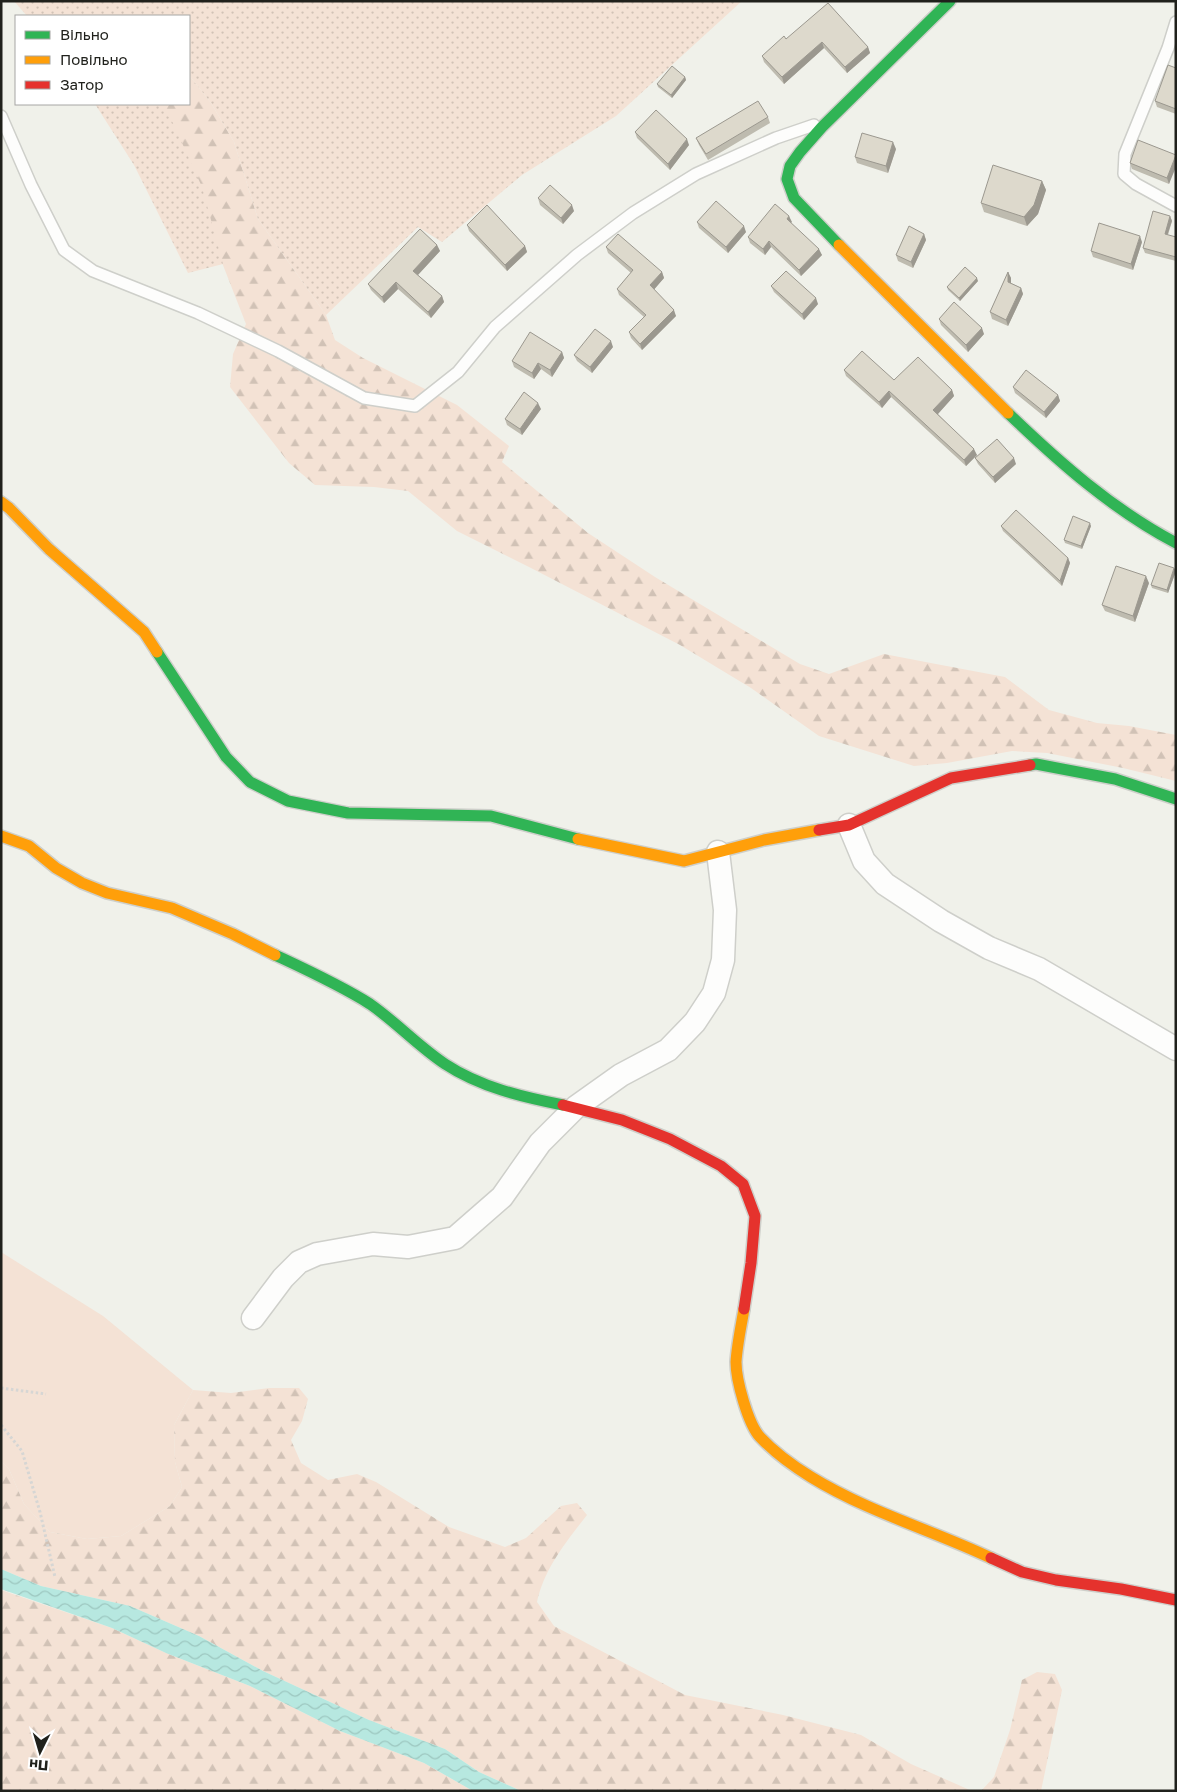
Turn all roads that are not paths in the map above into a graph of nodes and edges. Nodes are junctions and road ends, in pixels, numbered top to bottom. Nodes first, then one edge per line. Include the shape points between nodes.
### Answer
1 (950, 1) edge
2 (1176, 22) edge
3 (1, 116) edge
4 (828, 121) junction
5 (1176, 206) edge
6 (1, 502) edge
7 (1176, 543) edge
8 (1176, 799) edge
9 (849, 825) junction
10 (1, 836) edge
11 (718, 852) junction
12 (1176, 1049) edge
13 (576, 1107) junction
14 (253, 1318) dead end
15 (1176, 1600) edge

1 - 4 street
2 - 5 lane via 1125,154 1124,174
3 - 4 lane via 64,250 93,271 198,313 278,351 364,398 415,406 458,372 495,328 577,256 633,213 696,174 776,138
4 - 7 street via 789,167 788,188 795,200 1060,463 1108,501
6 - 11 street via 144,632 226,757 250,782 288,801 348,813 491,816 591,842 684,861
8 - 9 street via 1115,779 1036,764 951,778
9 - 11 street
9 - 12 street via 864,861 885,884 940,921 989,948 1040,969
10 - 13 street via 29,846 56,868 82,883 107,893 172,908 325,979 371,1005 445,1064 481,1083 527,1098
11 - 13 street via 725,910 723,960 714,993 695,1022 668,1050 621,1075
13 - 14 street via 540,1143 502,1197 455,1238 408,1246 373,1244 317,1254 299,1262
13 - 15 street via 622,1120 670,1139 721,1166 743,1184 755,1216 736,1363 743,1402 759,1436 788,1463 836,1492 1022,1572

